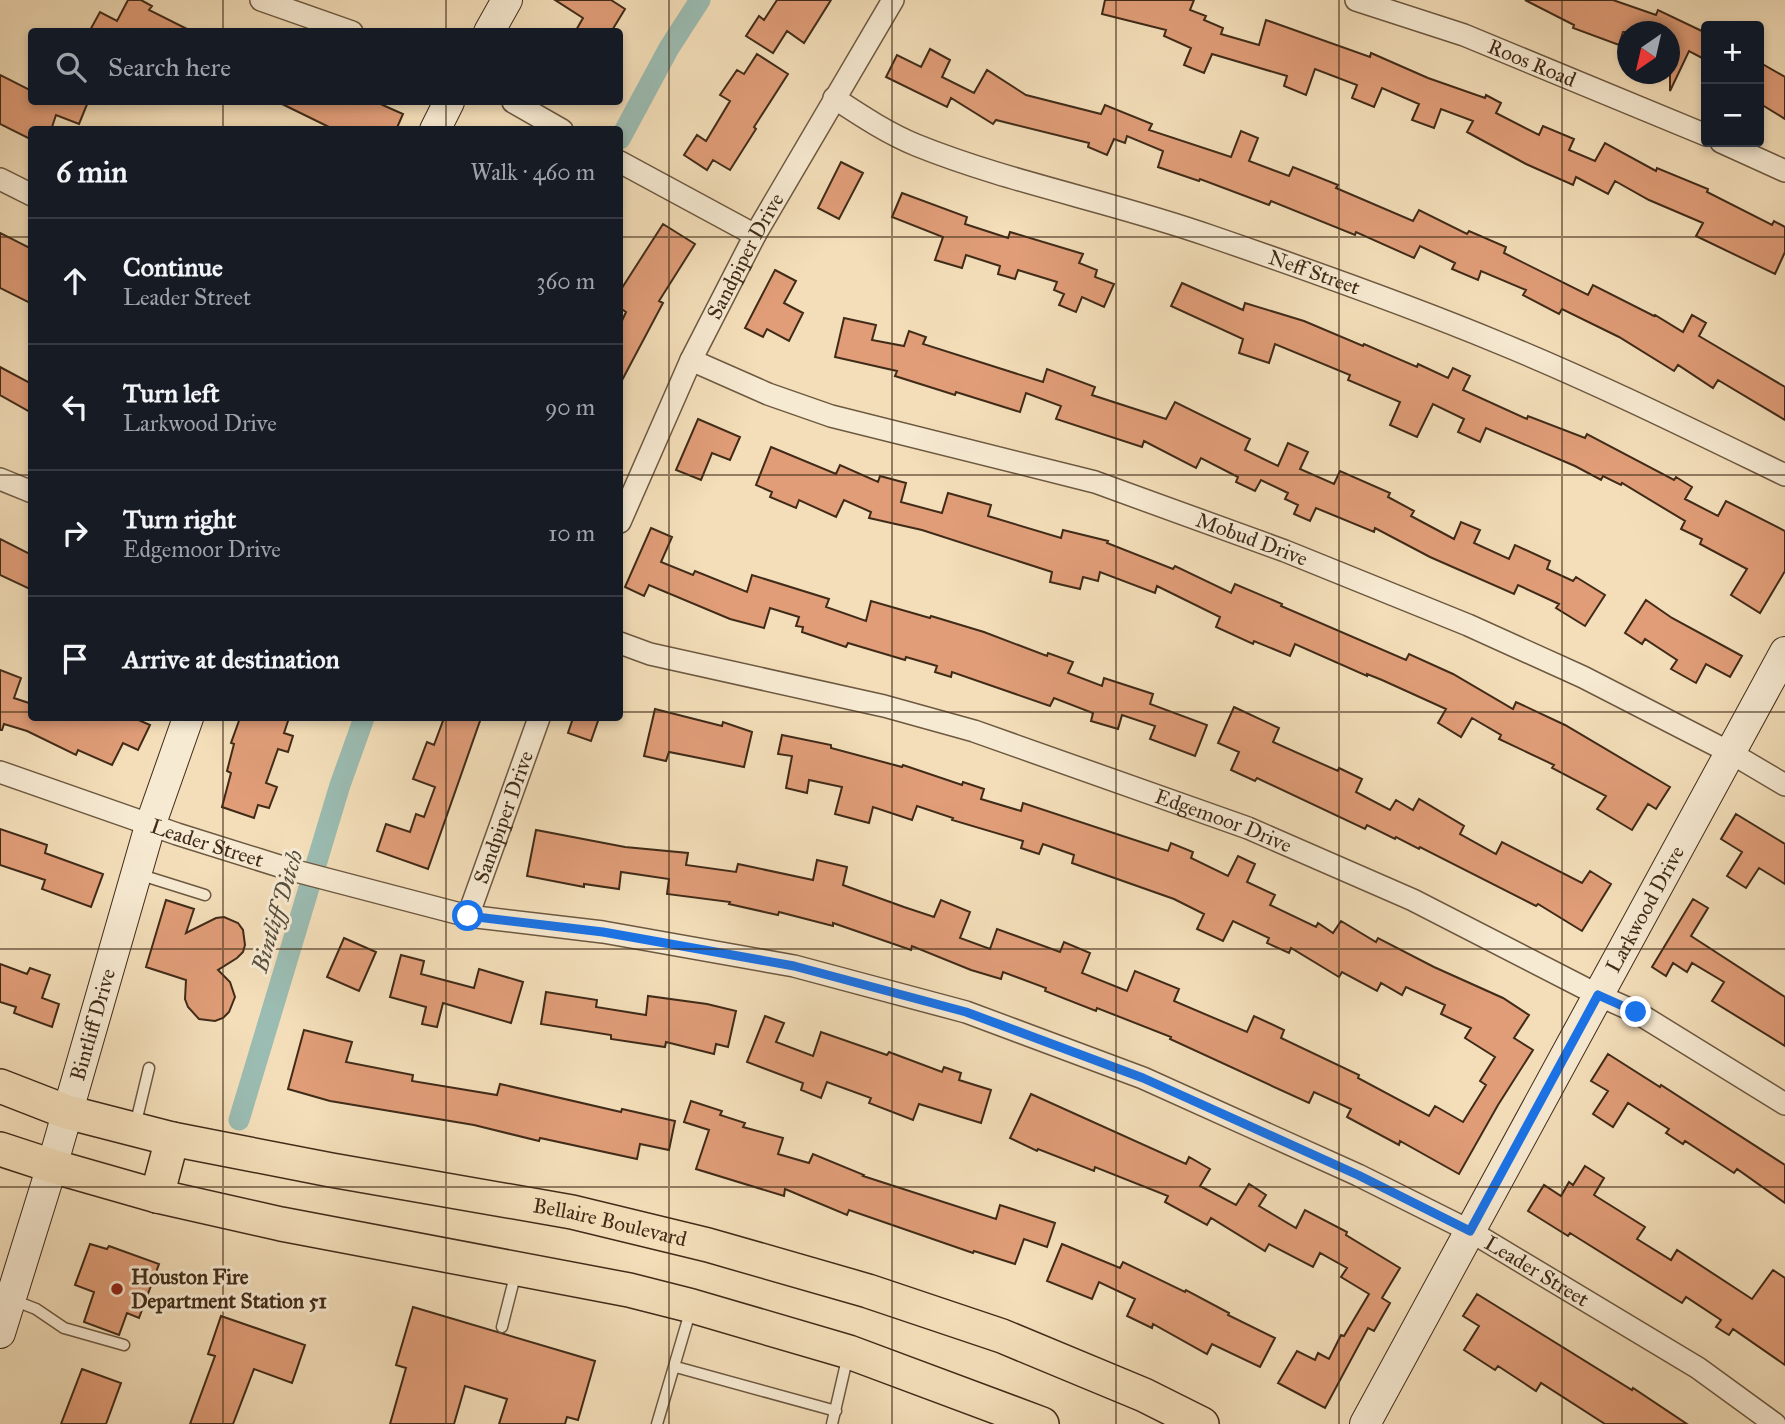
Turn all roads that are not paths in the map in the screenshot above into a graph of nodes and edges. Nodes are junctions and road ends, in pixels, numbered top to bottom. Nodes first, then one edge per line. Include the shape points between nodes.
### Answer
1 (261, 0) edge
2 (508, 0) edge
3 (893, 0) edge
4 (1356, 0) edge
5 (341, 28) edge
6 (491, 28) edge
7 (834, 98) junction
8 (448, 105) edge
9 (518, 105) edge
10 (437, 126) edge
11 (555, 126) edge
12 (1701, 133) edge
13 (1732, 147) edge
14 (623, 164) edge
15 (1785, 171) edge
16 (0, 179) edge
17 (28, 193) edge
18 (755, 235) junction
19 (691, 360) junction
20 (1785, 475) edge
21 (0, 479) edge
22 (28, 490) edge
23 (623, 515) edge
24 (623, 644) edge
25 (1785, 653) edge
26 (187, 721) edge
27 (537, 721) edge
28 (1731, 752) junction
29 (0, 772) edge
30 (1785, 785) edge
31 (149, 826) junction
32 (136, 873) junction
33 (205, 895) dead end
34 (468, 916) junction
35 (1598, 995) junction
36 (149, 1068) dead end
37 (0, 1086) edge
38 (1785, 1104) edge
39 (67, 1112) junction
40 (134, 1129) junction
41 (172, 1139) junction
42 (0, 1149) edge
43 (52, 1166) junction
44 (157, 1196) junction
45 (1470, 1231) junction
46 (517, 1269) junction
47 (10, 1300) junction
48 (692, 1306) junction
49 (502, 1327) dead end
50 (0, 1333) edge
51 (124, 1345) dead end
52 (849, 1352) junction
53 (676, 1367) junction
54 (836, 1411) junction
55 (657, 1424) edge
56 (832, 1424) edge
57 (1042, 1424) edge
58 (1202, 1424) edge
59 (1366, 1424) edge
60 (1775, 1424) edge

1 - 5 street
2 - 6 street
3 - 7 street, Sandpiper Drive
4 - 12 street, Roos Road via 1464,35
7 - 18 street, Sandpiper Drive
7 - 20 street, Neff Street via 916,145 1179,225 1368,290 1632,401
8 - 10 street
9 - 11 street
13 - 15 street
14 - 18 street
16 - 17 street
18 - 19 street, Sandpiper Drive
19 - 23 street, Sandpiper Drive
19 - 28 street, Mobud Drive via 831,416 1095,482 1285,551 1468,625
21 - 22 street
24 - 35 street, Edgemoor Drive via 974,731 1248,828 1413,900
25 - 28 street, Larkwood Drive
26 - 31 street, Bintliff Drive
27 - 34 street, Sandpiper Drive
28 - 30 street, Mobud Drive
28 - 35 street, Larkwood Drive
29 - 31 street, Leader Street
31 - 32 street, Bintliff Drive
31 - 34 street, Leader Street via 292,870
32 - 33 lane
32 - 39 street, Bintliff Drive
34 - 45 street, Leader Street via 603,932 794,966 966,1012 1213,1108
35 - 38 street, Edgemoor Drive via 1636,1012
35 - 45 street, Larkwood Drive
36 - 40 lane
37 - 39 main road, Bellaire Boulevard
39 - 40 main road, Bellaire Boulevard
39 - 43 street, Bintliff Drive
40 - 41 main road, Bellaire Boulevard
41 - 44 main road
41 - 58 main road, Bellaire Boulevard via 572,1212 708,1245 1002,1336
42 - 43 main road
43 - 44 main road
43 - 47 street, Bintliff Drive
44 - 46 main road
45 - 59 street, Larkwood Drive
45 - 60 street, Leader Street via 1698,1368
46 - 48 main road
46 - 49 lane
47 - 50 street, Bintliff Drive
47 - 51 lane via 36,1309 64,1328
48 - 52 main road
48 - 53 lane
52 - 54 lane
52 - 57 main road
53 - 54 lane
53 - 55 lane
54 - 56 lane

